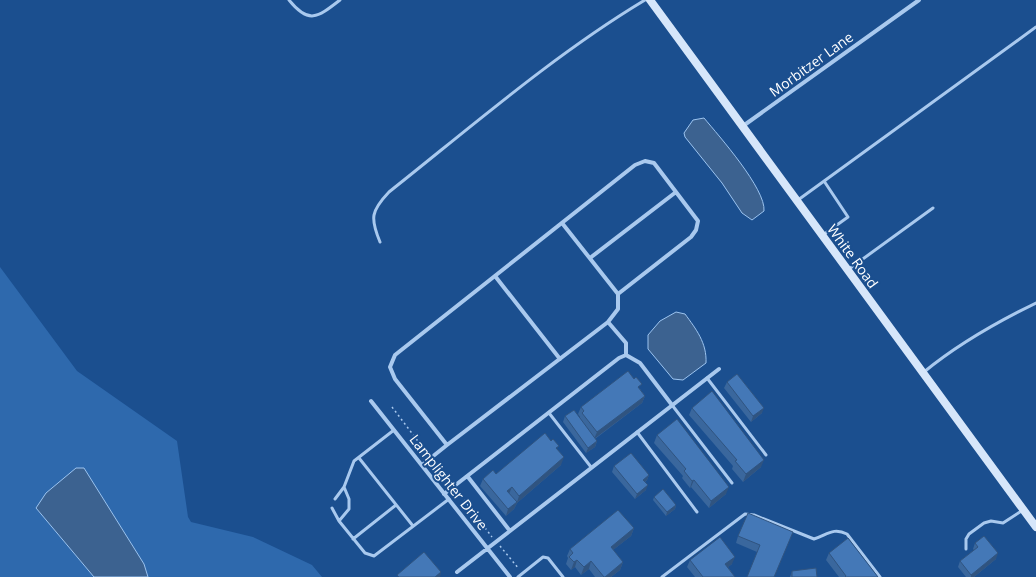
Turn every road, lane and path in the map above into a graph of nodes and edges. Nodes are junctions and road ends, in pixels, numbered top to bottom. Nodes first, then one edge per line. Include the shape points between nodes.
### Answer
1 (289, 0) edge
2 (340, 0) edge
3 (645, 0) edge
4 (650, 0) edge
5 (919, 0) edge
6 (1036, 27) edge
7 (743, 126) junction
8 (824, 181) junction
9 (676, 192) junction
10 (797, 201) junction
11 (932, 208) dead end
12 (562, 223) junction
13 (822, 236) junction
14 (380, 242) dead end
15 (590, 258) junction
16 (848, 270) junction
17 (495, 276) junction
18 (618, 294) junction
19 (1036, 302) edge
20 (608, 322) junction
21 (626, 355) junction
22 (560, 359) junction
23 (719, 368) dead end
24 (923, 374) junction
25 (707, 378) junction
26 (371, 401) dead end
27 (672, 405) junction
28 (549, 413) junction
29 (394, 430) junction
30 (637, 432) junction
31 (447, 446) junction
32 (766, 455) dead end
33 (359, 458) junction
34 (422, 465) junction
35 (591, 467) junction
36 (468, 477) junction
37 (732, 483) dead end
38 (344, 487) junction
39 (444, 494) junction
40 (335, 499) dead end
41 (449, 500) junction
42 (396, 505) junction
43 (332, 508) dead end
44 (1023, 510) junction
45 (697, 512) dead end
46 (339, 521) junction
47 (413, 526) junction
48 (1036, 527) edge
49 (510, 531) junction
50 (353, 539) junction
51 (487, 549) junction
52 (966, 550) dead end
53 (457, 572) dead end
54 (510, 577) edge
55 (518, 577) edge
56 (563, 577) edge
57 (662, 577) edge
58 (880, 577) edge

1 - 2 lane via 301,13 311,17 320,15
3 - 14 lane via 612,20 508,97 389,192 378,204 373,216 374,228
4 - 7 street, White Road
5 - 7 street, Morbitzer Lane
6 - 8 lane
7 - 10 street, White Road
8 - 10 lane
8 - 13 lane via 848,216
9 - 12 street via 654,164 645,161 635,165
9 - 15 street
9 - 18 street via 698,221 696,230 691,237
10 - 13 street, White Road
11 - 16 lane
12 - 15 street
12 - 17 street
13 - 16 street, White Road
15 - 18 street
16 - 24 street, White Road
17 - 22 street
17 - 31 street via 395,356 390,367 395,378
18 - 20 street via 618,309
19 - 24 lane via 994,324 939,360
20 - 21 street via 626,343
20 - 22 street
21 - 27 street via 640,363
21 - 28 street
22 - 31 street
23 - 25 street
24 - 44 street, White Road
25 - 27 street
25 - 32 lane
26 - 29 street, Lamplighter Drive
27 - 30 street
27 - 37 lane
28 - 35 lane
28 - 36 street
29 - 33 lane
29 - 34 street, Lamplighter Drive
30 - 35 street
30 - 45 lane
31 - 34 street
33 - 38 lane via 354,461
33 - 42 lane
34 - 39 street, Lamplighter Drive
35 - 49 street
36 - 39 street
36 - 49 street
38 - 40 lane
38 - 46 lane via 349,499 349,509
39 - 41 street, Lamplighter Drive
41 - 47 lane
41 - 51 street, Lamplighter Drive
42 - 47 lane
42 - 50 lane
43 - 46 lane
44 - 48 street, White Road
44 - 52 lane via 1003,523 984,523 969,534 966,539
46 - 50 lane
47 - 50 lane via 374,556 365,553
49 - 51 street
51 - 53 street
51 - 54 street, Lamplighter Drive
55 - 56 lane via 543,557 548,558
57 - 58 lane via 745,514 754,515 814,539 832,530 840,530 847,534

